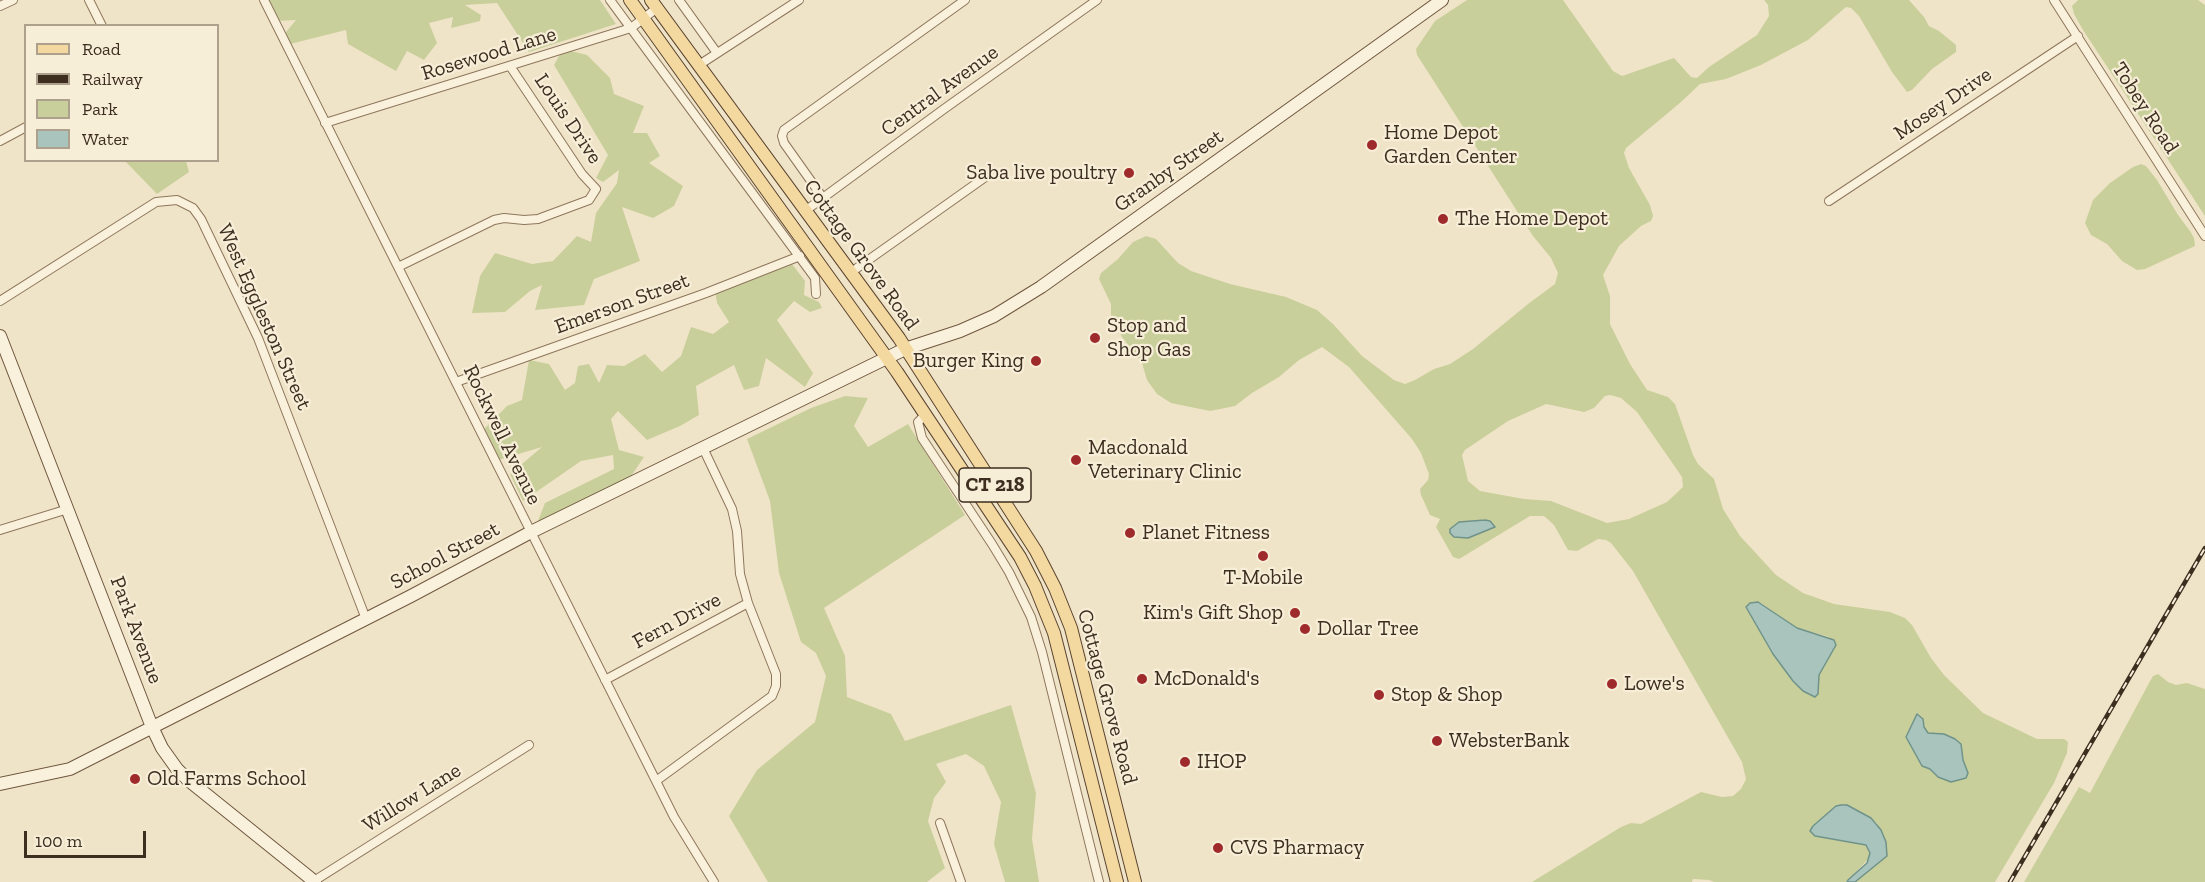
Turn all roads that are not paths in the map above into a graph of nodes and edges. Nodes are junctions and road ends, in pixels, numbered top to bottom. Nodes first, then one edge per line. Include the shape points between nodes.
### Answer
1 (13, 0) edge
2 (89, 0) edge
3 (264, 0) edge
4 (610, 0) edge
5 (630, 0) edge
6 (679, 0) edge
7 (799, 0) edge
8 (965, 0) edge
9 (1097, 0) edge
10 (1442, 0) edge
11 (2054, 0) edge
12 (654, 4) edge
13 (0, 6) edge
14 (643, 18) junction
15 (101, 24) edge
16 (631, 28) junction
17 (2078, 36) junction
18 (717, 53) junction
19 (699, 65) junction
20 (510, 66) junction
21 (325, 123) junction
22 (24, 128) edge
23 (0, 141) edge
24 (984, 178) dead end
25 (823, 198) junction
26 (1829, 201) dead end
27 (805, 211) junction
28 (2205, 236) edge
29 (800, 256) junction
30 (398, 267) junction
31 (850, 273) junction
32 (816, 294) dead end
33 (0, 302) edge
34 (0, 336) edge
35 (905, 350) junction
36 (887, 358) junction
37 (456, 382) junction
38 (925, 414) junction
39 (703, 448) junction
40 (986, 504) junction
41 (68, 509) junction
42 (972, 513) junction
43 (0, 530) edge
44 (531, 532) junction
45 (748, 603) junction
46 (366, 619) junction
47 (1071, 628) junction
48 (1054, 633) junction
49 (605, 680) junction
50 (1078, 723) junction
51 (1061, 726) junction
52 (152, 727) junction
53 (529, 745) dead end
54 (656, 781) junction
55 (0, 784) edge
56 (940, 823) dead end
57 (1124, 836) junction
58 (1107, 839) junction
59 (314, 881) edge
60 (714, 882) edge
61 (961, 882) edge
62 (1099, 882) edge
63 (1117, 882) edge
64 (1135, 882) edge

1 - 13 street
2 - 15 street
3 - 21 street, Rockwell Avenue
4 - 16 street
5 - 14 main road, Cottage Grove Road / CT 218
6 - 18 street
7 - 18 street
8 - 25 street via 784,129 784,143
9 - 25 street, Central Avenue
10 - 35 main road, Granby Street via 1018,302 973,326
11 - 17 street, Tobey Road
12 - 14 street, Rosewood Lane
12 - 19 main road, Cottage Grove Road / CT 218
14 - 16 street, Rosewood Lane
14 - 36 main road, Cottage Grove Road / CT 218
16 - 20 street, Rosewood Lane
16 - 29 street
17 - 26 street, Mosey Drive
17 - 28 street, Tobey Road
18 - 19 street
19 - 27 main road, Cottage Grove Road / CT 218
20 - 21 street, Rosewood Lane
20 - 30 street, Louis Drive via 596,189 589,200 538,219 494,220
21 - 30 street, Rockwell Avenue
22 - 23 street
24 - 31 street
25 - 27 street, Central Avenue
27 - 31 main road, Cottage Grove Road / CT 218
29 - 32 street via 815,278
29 - 37 street, Emerson Street
30 - 37 street, Rockwell Avenue
31 - 35 main road, Cottage Grove Road / CT 218
33 - 46 street, West Eggleston Street via 152,204 172,199 193,208 258,338
34 - 41 main road, Park Avenue
35 - 36 main road, School Street
35 - 47 main road, Cottage Grove Road / CT 218 via 1036,551
36 - 38 main road, Cottage Grove Road / CT 218
36 - 39 main road, School Street
37 - 44 street, Rockwell Avenue
38 - 40 main road, Cottage Grove Road / CT 218
38 - 42 street via 918,422 922,438
39 - 44 main road, School Street
39 - 45 street, Fern Drive via 732,509 740,574
40 - 42 street
40 - 48 main road, Cottage Grove Road / CT 218 via 1020,557
41 - 43 street
41 - 52 main road, Park Avenue
42 - 51 street via 1009,572 1030,617
44 - 46 main road, School Street
44 - 49 street, Rockwell Avenue
45 - 49 street, Fern Drive
45 - 54 street via 776,674 772,696
46 - 52 main road, School Street
47 - 48 main road
47 - 57 main road, Cottage Grove Road / CT 218
48 - 50 main road, Cottage Grove Road / CT 218
49 - 54 street, Rockwell Avenue
50 - 51 street, Cottage Grove Road
50 - 58 main road, Cottage Grove Road / CT 218
51 - 62 street
52 - 55 main road, School Street via 70,769
52 - 59 main road, Park Avenue via 169,759 187,779
53 - 59 street, Willow Lane
54 - 60 street, Rockwell Avenue
56 - 61 street
57 - 58 main road
57 - 64 main road, Cottage Grove Road / CT 218
58 - 63 main road, Cottage Grove Road / CT 218

